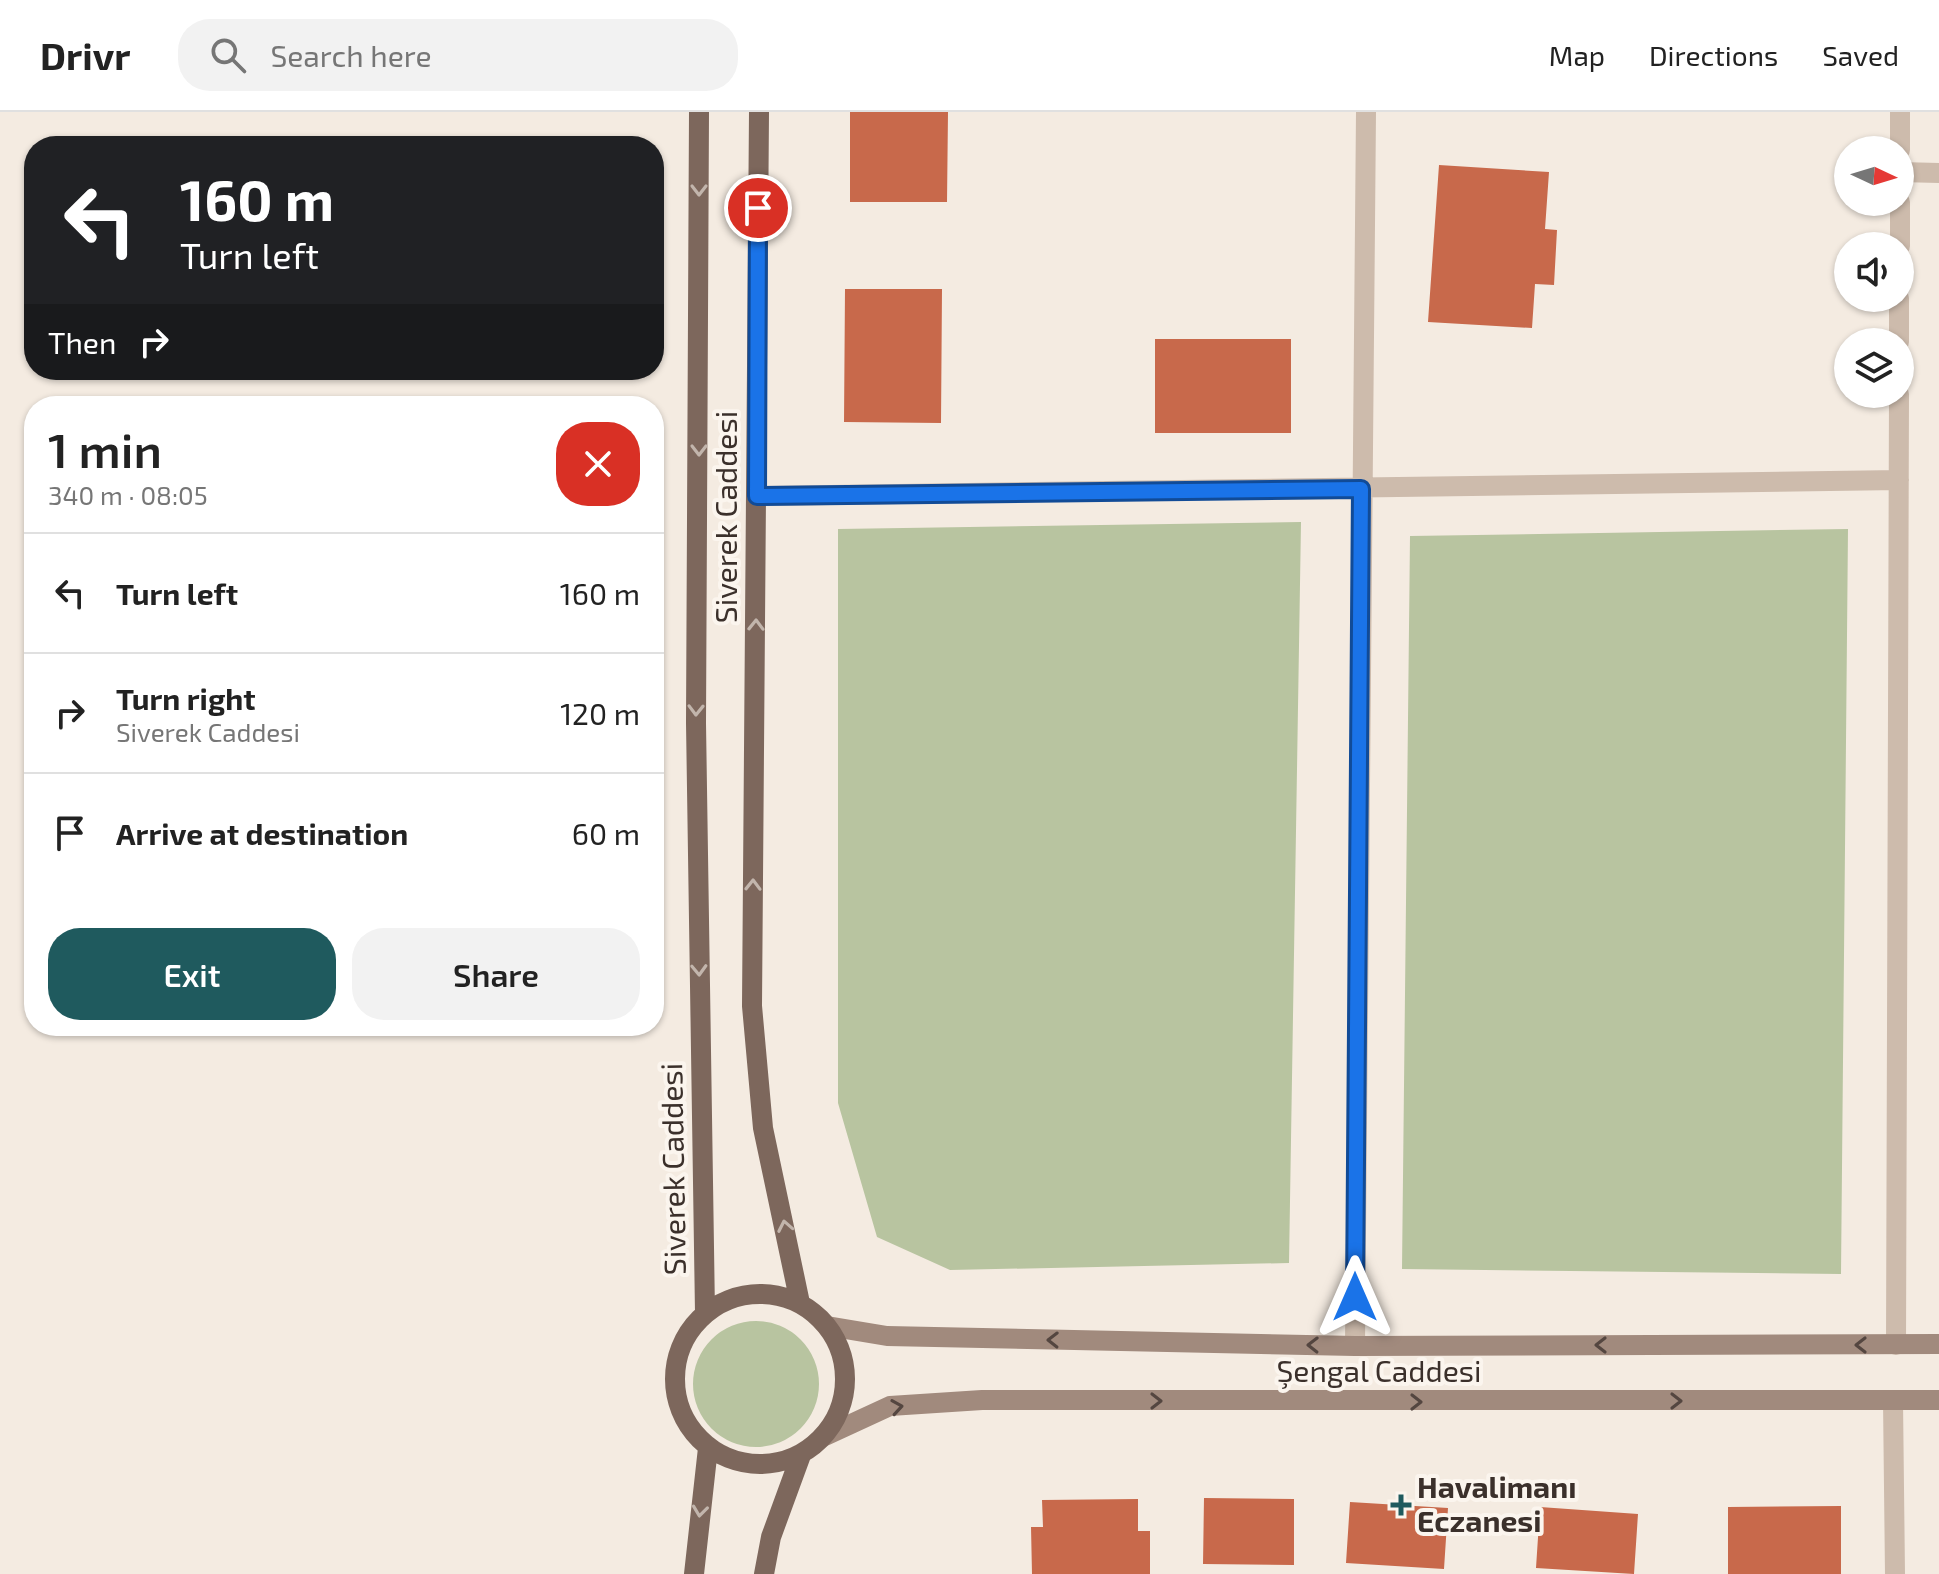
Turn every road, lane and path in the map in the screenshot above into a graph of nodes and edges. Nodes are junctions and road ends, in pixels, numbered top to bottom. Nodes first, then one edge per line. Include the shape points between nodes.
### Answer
1 (699, 112) edge
2 (759, 112) edge
3 (1366, 112) edge
4 (1900, 112) edge
5 (1900, 136) edge
6 (1914, 172) edge
7 (1939, 173) edge
8 (1899, 408) edge
9 (1899, 480) junction
10 (1361, 489) junction
11 (757, 496) junction
12 (800, 1303) junction
13 (705, 1313) junction
14 (827, 1326) junction
15 (1939, 1344) edge
16 (1896, 1345) junction
17 (1355, 1346) junction
18 (1893, 1400) junction
19 (1939, 1400) edge
20 (825, 1436) junction
21 (708, 1448) junction
22 (801, 1455) junction
23 (694, 1574) edge
24 (764, 1574) edge
25 (1895, 1574) edge

1 -> 13 main road, Siverek Caddesi via 696,723
2 - 11 main road, Siverek Caddesi
3 - 10 street
4 - 5 street
6 - 7 street
8 - 9 street
9 - 10 street
9 - 16 street
10 - 11 street
10 - 17 street
12 -> 11 main road, Siverek Caddesi via 763,1128 752,1006
12 - 13 main road via 776,1294 751,1294
12 - 14 main road
13 - 21 main road via 688,1332 674,1381 690,1429
17 -> 14 main road via 887,1336
14 - 20 main road via 844,1364 845,1389 839,1414
15 - 16 main road
16 -> 17 main road
18 - 19 main road, Şengal Caddesi
20 -> 18 main road, Şengal Caddesi via 890,1406 982,1400
18 - 25 street
20 - 22 main road
21 - 22 main road via 754,1465
21 -> 23 main road
22 - 24 main road via 771,1537

